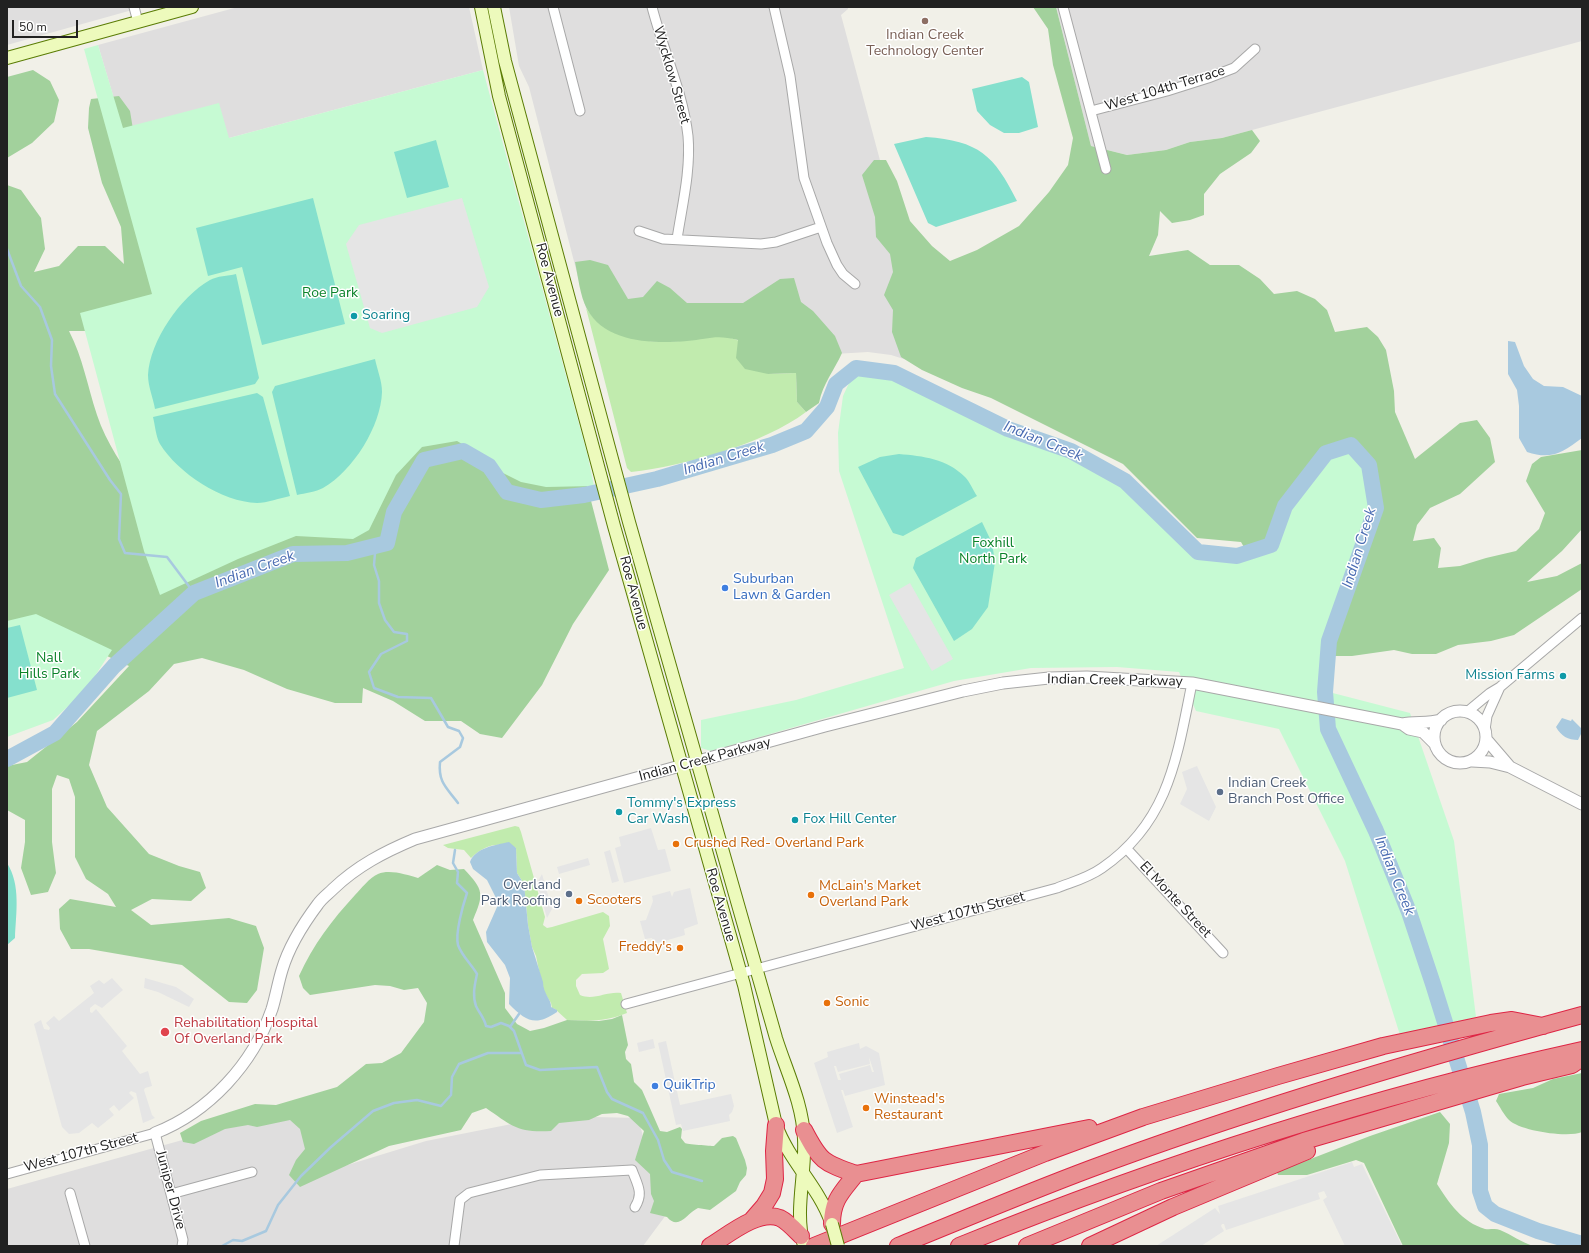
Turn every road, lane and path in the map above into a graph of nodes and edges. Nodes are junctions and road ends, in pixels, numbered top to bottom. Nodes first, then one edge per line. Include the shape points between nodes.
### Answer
1 (134, 7) edge
2 (192, 7) edge
3 (481, 7) edge
4 (494, 7) edge
5 (553, 7) edge
6 (652, 7) edge
7 (774, 7) edge
8 (1064, 7) edge
9 (138, 22) junction
10 (1254, 49) dead end
11 (7, 58) edge
12 (580, 111) dead end
13 (1091, 112) junction
14 (1106, 169) dead end
15 (821, 227) junction
16 (639, 231) dead end
17 (677, 239) junction
18 (547, 272) junction
19 (562, 272) junction
20 (855, 284) dead end
21 (1582, 618) edge
22 (1192, 682) junction
23 (1500, 687) junction
24 (1467, 712) junction
25 (1441, 720) junction
26 (1402, 724) junction
27 (1486, 735) junction
28 (1435, 744) junction
29 (1472, 760) junction
30 (696, 762) junction
31 (681, 767) junction
32 (1510, 767) junction
33 (1582, 804) edge
34 (1126, 848) junction
35 (1223, 953) dead end
36 (756, 969) junction
37 (740, 973) junction
38 (626, 1004) dead end
39 (1582, 1015) edge
40 (1543, 1026) junction
41 (1582, 1050) edge
42 (1582, 1058) edge
43 (1520, 1071) junction
44 (1400, 1114) junction
45 (1143, 1117) junction
46 (776, 1125) junction
47 (804, 1130) junction
48 (155, 1133) junction
49 (252, 1172) dead end
50 (802, 1172) junction
51 (7, 1174) edge
52 (856, 1174) junction
53 (70, 1193) dead end
54 (171, 1194) junction
55 (635, 1207) dead end
56 (750, 1222) junction
57 (832, 1224) junction
58 (802, 1241) edge
59 (85, 1246) edge
60 (182, 1246) edge
61 (446, 1246) edge
62 (454, 1246) edge
63 (710, 1246) edge
64 (814, 1246) edge
65 (838, 1246) edge
66 (898, 1246) edge
67 (959, 1246) edge
68 (1027, 1246) edge
69 (1090, 1246) edge

1 - 9 street
2 - 9 main road
3 - 18 main road, Roe Avenue via 499,96
4 - 19 main road, Roe Avenue via 505,62
5 - 12 street
6 - 17 street, Wycklow Street via 680,96 688,138 687,172
7 - 15 street via 788,64 804,178
8 - 13 street
9 - 11 main road
10 - 13 street, West 104th Terrace via 1234,68 1167,91
13 - 14 street
15 - 17 street via 761,244
15 - 20 street via 837,265
16 - 17 street via 663,239
18 - 19 main road
18 - 31 main road, Roe Avenue
19 - 30 main road, Roe Avenue
21 - 23 street
22 - 26 street, Indian Creek Parkway
22 - 30 street, Indian Creek Parkway via 1087,677 1003,683 975,688
22 - 34 street, West 107th Street via 1168,788 1144,830
23 - 24 street
23 - 27 street via 1487,716
24 - 25 street via 1449,714
24 - 27 street via 1482,722
25 - 26 street, Indian Creek Parkway via 1423,724
25 - 28 street via 1434,736
26 - 28 street, Indian Creek Parkway via 1423,732
27 - 29 street via 1482,752
27 - 32 street
28 - 29 street via 1439,752 1454,763
29 - 32 street
30 - 31 street, Indian Creek Parkway
30 - 36 main road, Roe Avenue
31 - 37 main road, Roe Avenue
31 - 48 street, Indian Creek Parkway via 415,839 380,854 348,875 319,902 296,937 282,969 272,1009 245,1062 221,1090 194,1113
32 - 33 street
34 - 35 street, El Monte Street
34 - 36 street, West 107th Street via 1102,868 1057,888
36 - 37 street, West 107th Street
36 - 47 main road, Roe Avenue
37 - 38 street, West 107th Street
37 - 46 main road, Roe Avenue
39 - 40 highway
40 - 45 highway via 1512,1020 1383,1046
40 - 66 highway via 1291,1100 1112,1161
41 - 43 highway
42 - 43 highway via 1572,1065
43 - 44 highway
43 - 67 highway via 1394,1097 1257,1137 1036,1215
44 - 68 highway via 1304,1141 1235,1164 1161,1191
44 - 69 highway via 1239,1177
45 - 52 highway
45 - 64 highway via 1045,1153
46 - 50 main road, Roe Avenue via 782,1141
46 - 56 highway via 776,1179 772,1193
47 - 50 main road, Roe Avenue
47 - 52 highway via 815,1152 821,1158 834,1167
48 - 51 street, West 107th Street
48 - 54 street, Juniper Drive
49 - 54 street
50 - 57 main road, Roe Avenue via 822,1202
50 - 58 main road, Roe Avenue via 799,1209
52 - 57 highway via 838,1196 832,1213
53 - 59 street
54 - 60 street, Juniper Drive via 183,1240
55 - 62 street via 640,1199 632,1170 540,1175 469,1193 460,1200
56 - 58 highway via 764,1216 780,1218
56 - 63 highway
57 - 65 main road, Roe Avenue, bridge
61 - 62 street

